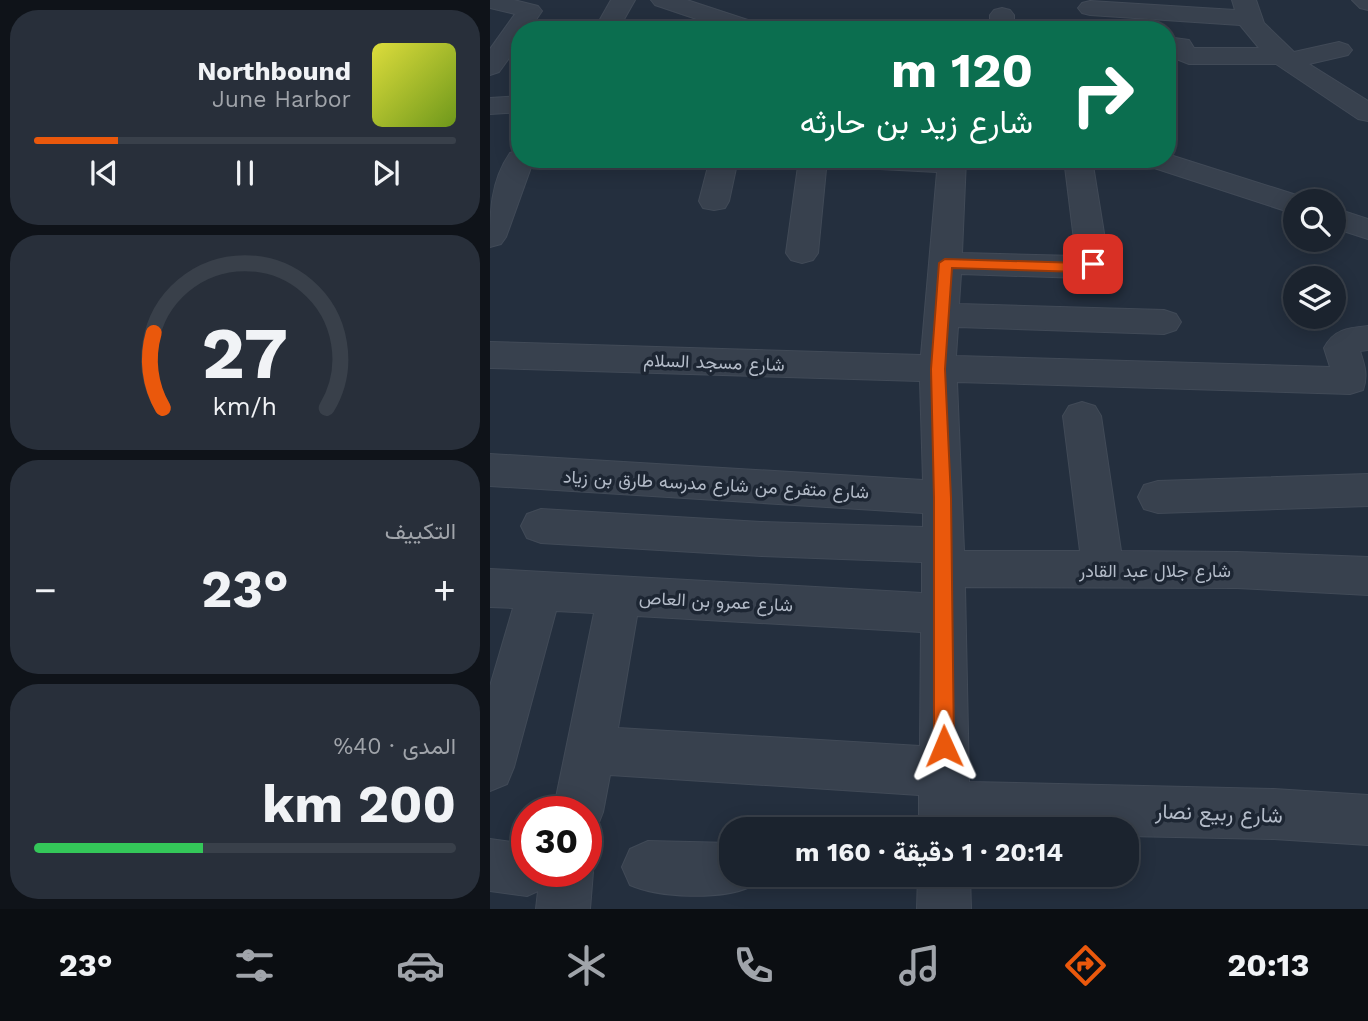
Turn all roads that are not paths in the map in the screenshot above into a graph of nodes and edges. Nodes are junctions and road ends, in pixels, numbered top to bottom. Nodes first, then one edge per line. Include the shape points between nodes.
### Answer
1 (623, 0) edge
2 (490, 1) edge
3 (704, 6) edge
4 (663, 7) edge
5 (1090, 8) dead end
6 (1246, 9) edge
7 (523, 21) edge
8 (612, 21) edge
9 (735, 21) edge
10 (511, 38) edge
11 (1176, 45) edge
12 (1339, 50) dead end
13 (1287, 59) junction
14 (490, 67) edge
15 (511, 105) edge
16 (490, 106) edge
17 (1358, 109) edge
18 (1176, 166) edge
19 (516, 168) edge
20 (722, 168) edge
21 (812, 168) edge
22 (952, 168) edge
23 (1078, 168) edge
24 (714, 201) dead end
25 (1283, 201) edge
26 (1346, 222) edge
27 (1368, 229) edge
28 (490, 236) edge
29 (802, 253) dead end
30 (945, 263) junction
31 (942, 315) junction
32 (1164, 322) dead end
33 (1368, 338) edge
34 (490, 355) edge
35 (938, 369) junction
36 (1082, 416) dead end
37 (490, 470) edge
38 (1368, 491) edge
39 (1158, 497) dead end
40 (943, 498) junction
41 (541, 526) dead end
42 (942, 557) junction
43 (1103, 570) junction
44 (1368, 576) edge
45 (490, 588) edge
46 (540, 591) junction
47 (619, 596) junction
48 (942, 614) junction
49 (498, 712) edge
50 (591, 750) junction
51 (490, 767) edge
52 (581, 796) edge
53 (944, 803) edge
54 (1368, 820) edge
55 (490, 865) edge
56 (648, 867) dead end
57 (719, 869) edge
58 (511, 870) edge
59 (944, 887) edge
60 (944, 909) edge

1 - 8 street
2 - 7 street via 524,7 530,11
3 - 4 street
3 - 9 street
5 - 6 street
6 - 13 street via 1265,39
10 - 14 street
11 - 13 street via 1189,56
12 - 13 street
13 - 17 street
15 - 16 street
18 - 25 street
19 - 28 street
20 - 24 street
21 - 29 street
22 - 30 street
23 - 30 street via 1093,264
26 - 27 street
30 - 31 street
31 - 32 street
31 - 35 street
33 - 35 street, شارع مسجد السلام via 1349,340 1341,348 1352,380
34 - 35 street, شارع مسجد السلام
35 - 40 street
36 - 43 street
37 - 40 street, شارع متفرع من شارع مدرسه طارق بن زياد
38 - 39 street
40 - 42 street
41 - 42 street, شارع جلال عبد القادر via 761,539
42 - 43 street, شارع جلال عبد القادر
42 - 48 street
43 - 44 street, شارع جلال عبد القادر
45 - 46 street, شارع عمرو بن العاص
46 - 47 street, شارع عمرو بن العاص
46 - 49 street
47 - 48 street, شارع عمرو بن العاص
47 - 50 street
48 - 53 street
49 - 51 street
50 - 52 street
50 - 53 street, شارع ربيع نصار
53 - 54 street, شارع ربيع نصار
55 - 58 street
56 - 57 street
59 - 60 street

